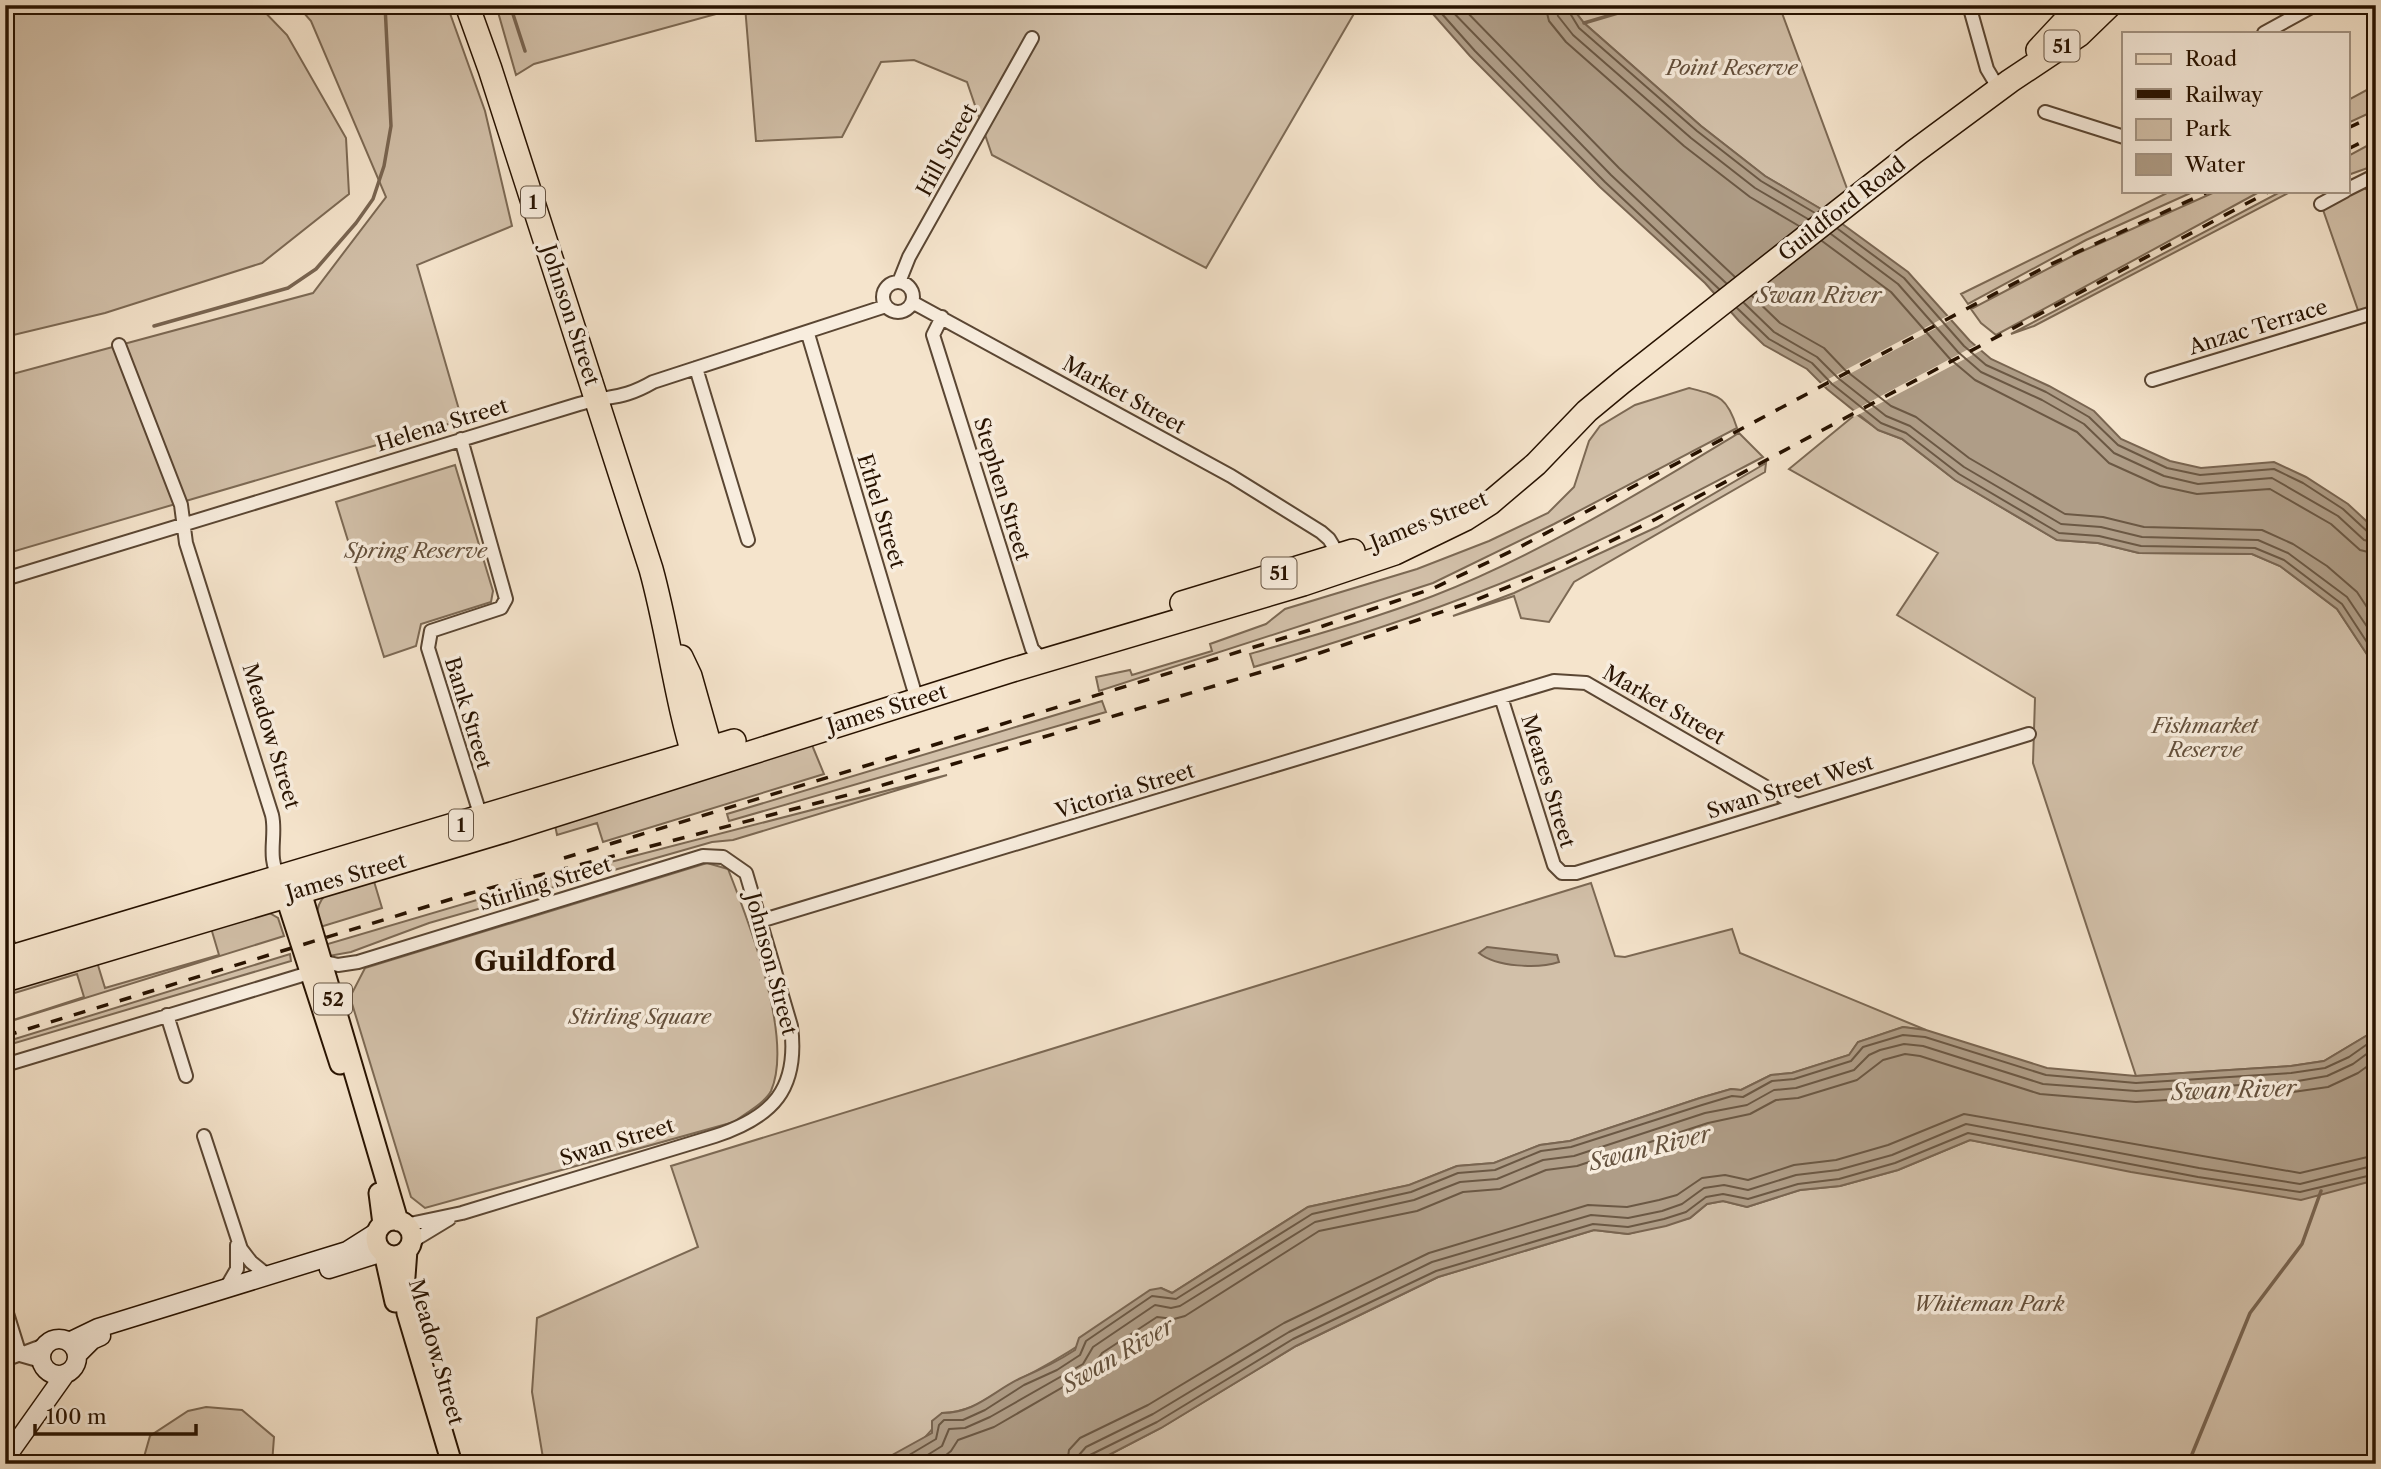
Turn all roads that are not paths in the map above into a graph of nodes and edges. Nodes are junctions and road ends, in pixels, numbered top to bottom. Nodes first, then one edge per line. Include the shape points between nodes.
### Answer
1 (467, 5) edge
2 (1969, 5) edge
3 (2080, 5) edge
4 (2110, 5) edge
5 (2315, 5) edge
6 (2266, 32) edge
7 (1032, 38) dead end
8 (2004, 85) junction
9 (2045, 111) dead end
10 (2122, 136) edge
11 (2376, 175) edge
12 (2350, 188) edge
13 (2342, 192) edge
14 (2321, 204) dead end
15 (899, 282) junction
16 (912, 302) junction
17 (886, 306) junction
18 (2376, 312) edge
19 (942, 317) junction
20 (808, 334) junction
21 (119, 345) dead end
22 (696, 368) junction
23 (2152, 380) dead end
24 (598, 399) junction
25 (461, 439) junction
26 (1519, 479) joint
27 (183, 523) junction
28 (748, 540) dead end
29 (1338, 564) junction
30 (5, 579) edge
31 (1281, 590) junction
32 (1208, 595) junction
33 (1032, 649) junction
34 (1055, 657) junction
35 (915, 693) junction
36 (1501, 697) junction
37 (2029, 734) dead end
38 (704, 759) junction
39 (1797, 805) junction
40 (484, 827) junction
41 (741, 869) joint
42 (1562, 873) joint
43 (290, 884) junction
44 (760, 921) junction
45 (5, 935) edge
46 (9, 958) edge
47 (358, 962) junction
48 (315, 967) junction
49 (5, 980) edge
50 (330, 989) junction
51 (167, 1015) junction
52 (5, 1065) edge
53 (186, 1076) dead end
54 (777, 1101) joint
55 (204, 1136) dead end
56 (397, 1232) junction
57 (236, 1238) junction
58 (384, 1253) junction
59 (267, 1275) junction
60 (226, 1288) junction
61 (5, 1307) edge
62 (73, 1349) junction
63 (20, 1355) junction
64 (44, 1358) junction
65 (5, 1360) edge
66 (66, 1373) junction
67 (5, 1441) edge
68 (5, 1459) edge
69 (444, 1464) edge
70 (452, 1464) edge

1 - 24 highway, Johnson Street / 1
2 - 8 street via 1987,69
3 - 8 highway, Guildford Road / 51
4 - 8 highway, Guildford Road / 51 via 2079,35
5 - 6 street
7 - 15 street, Hill Street
8 - 26 highway, Guildford Road / 51 via 1622,382
9 - 10 street
11 - 12 street
13 - 14 street
15 - 16 street via 909,286
15 - 17 street via 885,290
16 - 17 street via 904,311
16 - 19 street, Market Street
17 - 20 street, Helena Street
18 - 23 street, Anzac Terrace
19 - 29 street, Market Street via 1231,476 1314,530
19 - 33 street, Stephen Street via 933,335
20 - 22 street, Helena Street
20 - 35 street, Ethel Street
21 - 27 street, Meadow Street via 181,505
22 - 24 street, Helena Street via 613,400
22 - 28 street
24 - 25 street, Helena Street
24 - 38 highway, Johnson Street / 1 via 667,626 690,676
25 - 27 street, Helena Street
25 - 40 street, Bank Street via 506,599 501,608 431,631 428,648
26 - 29 highway, James Street / 51 via 1458,514
27 - 30 street, Helena Street
27 - 43 street, Meadow Street via 275,828 275,871
29 - 31 highway, James Street / 51
29 - 32 highway, James Street / 51
31 - 32 highway via 1267,582
31 - 34 highway, James Street / 51
32 - 33 highway, James Street / 51
33 - 34 street via 1039,656
33 - 35 highway, James Street / 51
34 - 35 highway, James Street / 51
35 - 38 highway, James Street / 51
36 - 39 street, Market Street via 1554,681 1586,683
36 - 42 street, Meares Street via 1554,864
36 - 44 street, Victoria Street
37 - 39 street, Swan Street West
38 - 40 highway, James Street / 1
39 - 42 street, Swan Street West via 1576,873
40 - 43 highway, James Street / 1
41 - 44 street, Johnson Street
41 - 47 street, Stirling Street via 723,857 702,856
43 - 46 highway, James Street / 1
43 - 48 main road, Meadow Street / 52
43 - 49 highway, James Street / 1
44 - 54 street, Johnson Street via 793,1045 790,1074
45 - 46 street
47 - 48 street, Stirling Street
47 - 50 street, Stirling Street
48 - 50 main road, Meadow Street / 52
48 - 51 street, Stirling Street
48 - 56 main road, Meadow Street / 52 via 380,1197
50 - 56 main road, Meadow Street / 52
51 - 52 street, Stirling Street
51 - 53 street
54 - 56 street, Swan Street via 759,1118 734,1130
55 - 57 street
56 - 58 main road via 394,1256
56 - 59 street, Swan Street
56 - 70 main road, Meadow Street / 52 via 407,1313
57 - 59 street via 244,1255
57 - 60 street via 237,1269
58 - 62 street via 98,1337
58 - 69 main road, Meadow Street via 396,1311
59 - 60 street, Swan Street
60 - 62 street, Swan Street via 84,1332
61 - 63 street
62 - 64 street via 56,1339
62 - 66 street via 75,1364
63 - 64 street via 26,1350
63 - 65 street
64 - 66 street via 54,1374
64 - 67 street via 42,1389
66 - 68 street

